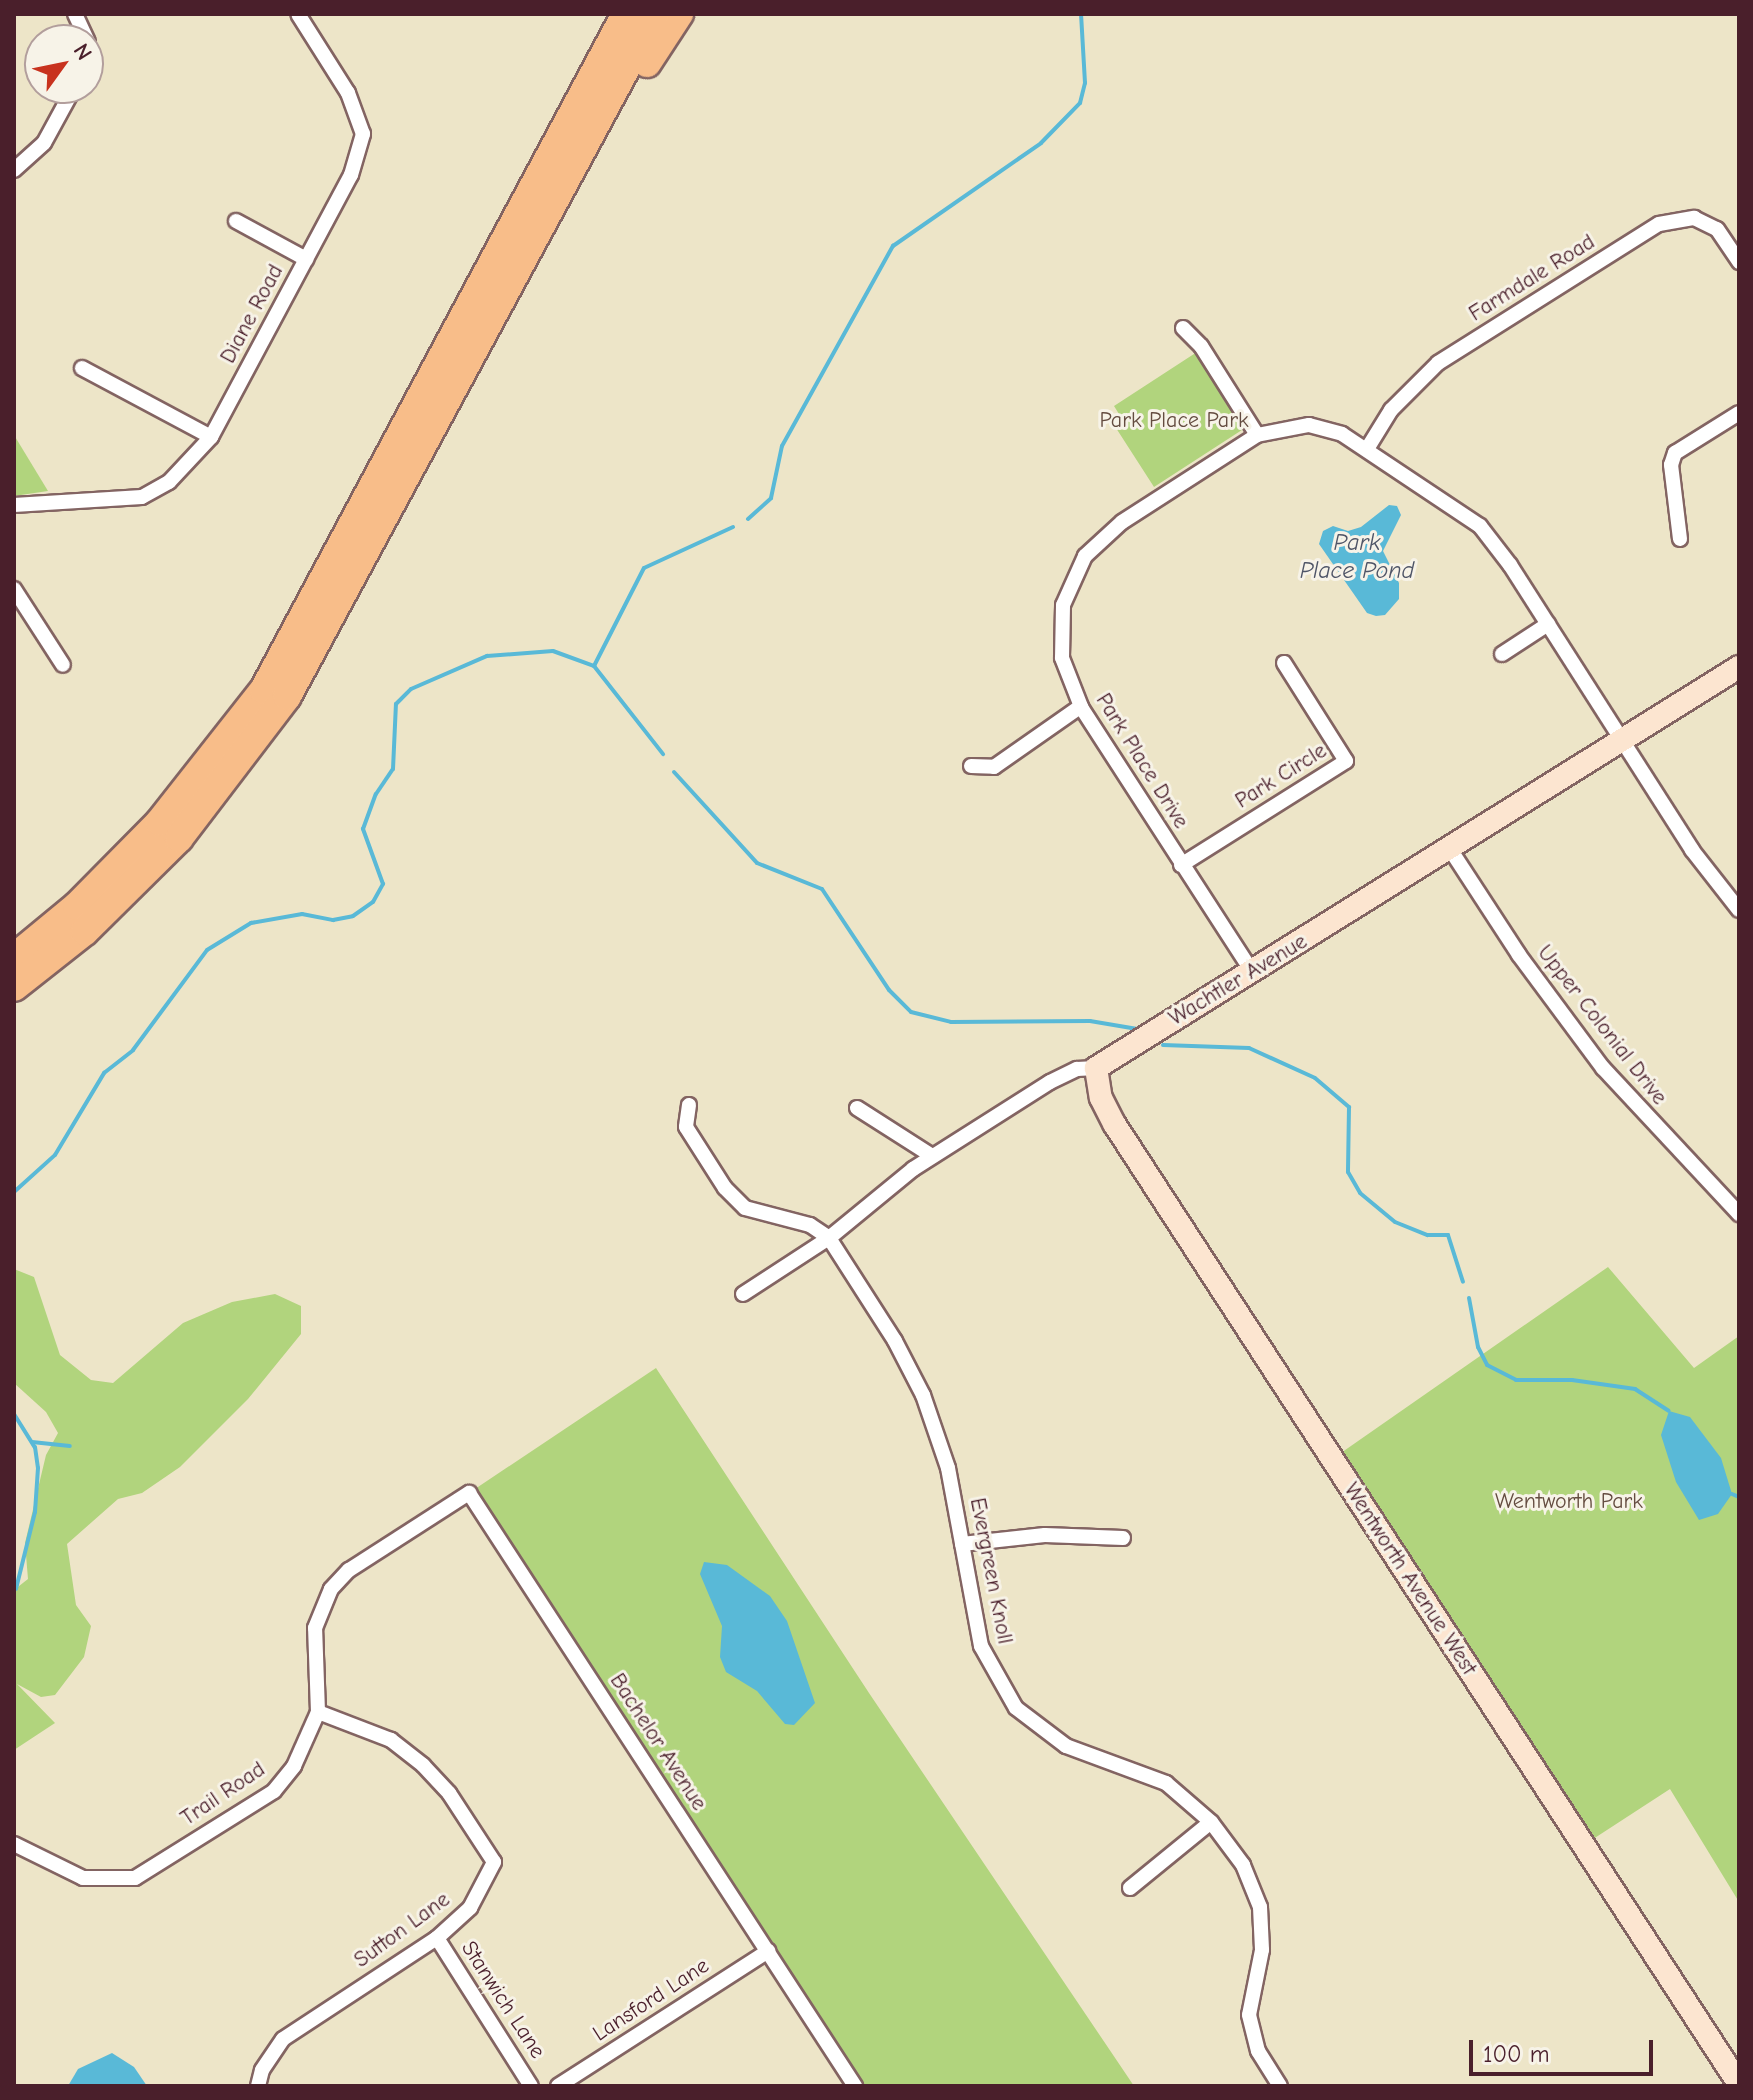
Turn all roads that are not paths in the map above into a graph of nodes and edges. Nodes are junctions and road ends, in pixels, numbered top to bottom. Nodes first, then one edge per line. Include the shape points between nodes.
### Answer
1 (298, 14) edge
2 (603, 14) edge
3 (626, 14) edge
4 (655, 14) edge
5 (679, 14) edge
6 (65, 104) edge
7 (14, 170) edge
8 (548, 215) junction
9 (236, 221) dead end
10 (512, 225) junction
11 (306, 259) junction
12 (1739, 262) edge
13 (1183, 328) dead end
14 (82, 368) dead end
15 (1739, 413) edge
16 (1257, 435) junction
17 (211, 437) junction
18 (1367, 449) junction
19 (14, 505) edge
20 (1680, 539) dead end
21 (14, 589) edge
22 (1548, 624) junction
23 (1502, 654) dead end
24 (1284, 663) dead end
25 (63, 665) dead end
26 (1739, 667) edge
27 (1081, 706) junction
28 (1622, 741) junction
29 (971, 766) dead end
30 (1450, 849) junction
31 (1181, 865) junction
32 (1739, 910) edge
33 (14, 958) edge
34 (1253, 973) junction
35 (14, 987) edge
36 (1096, 1068) junction
37 (689, 1105) dead end
38 (857, 1108) dead end
39 (932, 1156) junction
40 (1739, 1214) edge
41 (829, 1238) junction
42 (743, 1294) dead end
43 (398, 1538) joint
44 (1123, 1538) dead end
45 (962, 1544) junction
46 (318, 1712) junction
47 (1211, 1822) junction
48 (14, 1844) edge
49 (1130, 1888) dead end
50 (437, 1938) junction
51 (768, 1951) junction
52 (1739, 2084) edge
53 (258, 2086) edge
54 (531, 2086) edge
55 (558, 2086) edge
56 (855, 2086) edge
57 (1280, 2086) edge

1 - 11 street, Diane Road via 348,93 363,134 351,175
2 - 10 highway
3 - 10 highway
4 - 8 highway
5 - 8 highway
6 - 7 street via 44,143
8 - 35 highway via 287,696 179,838 85,931
9 - 11 street
10 - 33 highway via 264,690 160,822 77,906
11 - 17 street, Diane Road
12 - 18 street, Farmdale Road via 1717,229 1706,223 1694,218 1659,224 1438,363 1391,410
13 - 16 street via 1201,346
14 - 17 street
15 - 20 street via 1675,453 1671,465
16 - 18 street, Park Place Drive via 1309,425 1342,434
16 - 27 street, Park Place Drive via 1122,522 1085,556 1063,605 1062,658
17 - 19 street, Diane Road via 169,482 142,497
18 - 22 street, Park Place Drive via 1480,526
21 - 25 street
22 - 23 street
22 - 28 street, Park Place Drive
24 - 31 street, Park Circle via 1346,761
26 - 28 street, Wachtler Avenue
27 - 29 street via 994,767
27 - 31 street, Park Place Drive
28 - 30 street, Wachtler Avenue
28 - 32 street, Park Place Drive via 1692,850
30 - 34 street, Wachtler Avenue
30 - 40 street, Upper Colonial Drive via 1519,955 1603,1068
31 - 34 street, Park Place Drive
34 - 36 street, Wachtler Avenue
36 - 39 street, Wachtler Avenue via 1077,1069 1050,1082
36 - 52 street, Wentworth Avenue West via 1101,1098 1115,1125
37 - 41 street via 686,1127 725,1188 745,1208 810,1225
38 - 39 street
39 - 41 street, Wachtler Avenue
41 - 42 street, Wachtler Avenue
41 - 45 street, Evergreen Knoll via 923,1395 948,1468
43 - 46 street, Trail Road via 349,1570 325,1602 315,1628
43 - 51 street, Bachelor Avenue via 469,1493
44 - 45 street via 1045,1535
45 - 47 street, Evergreen Knoll via 981,1646 1016,1708 1066,1746 1166,1783
46 - 48 street, Trail Road via 294,1766 274,1791 135,1878 83,1878
46 - 50 street, Sutton Lane via 391,1740 423,1765 449,1793 494,1862 470,1908
47 - 49 street
47 - 57 street, Evergreen Knoll via 1243,1865 1260,1907 1262,1950 1249,2015 1258,2051
50 - 53 street, Sutton Lane via 283,2039
50 - 54 street, Stanwich Lane
51 - 55 street, Lansford Lane
51 - 56 street, Bachelor Avenue

